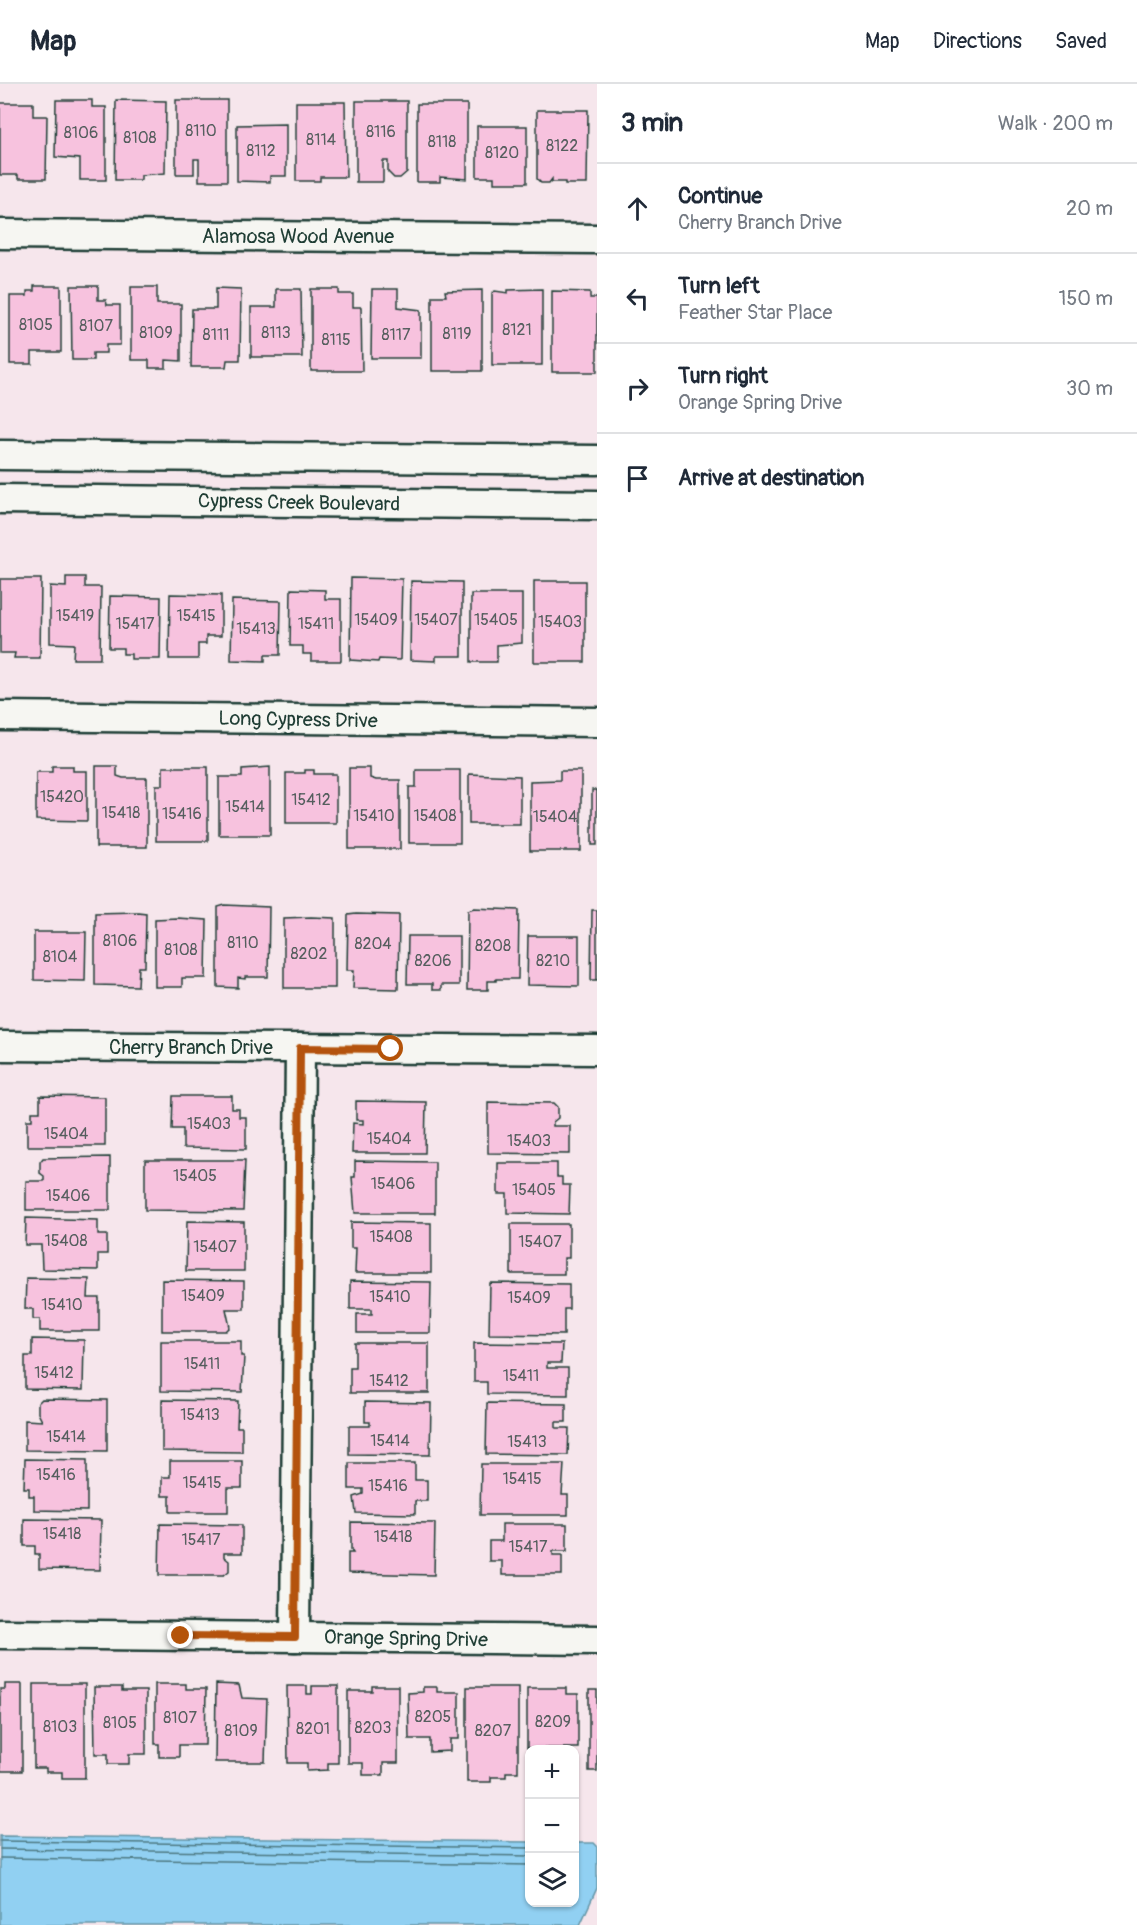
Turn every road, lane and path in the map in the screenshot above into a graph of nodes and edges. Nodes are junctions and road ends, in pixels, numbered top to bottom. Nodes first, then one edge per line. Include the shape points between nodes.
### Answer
1 (0, 234) edge
2 (597, 239) edge
3 (0, 455) edge
4 (597, 460) edge
5 (0, 499) edge
6 (597, 505) edge
7 (0, 716) edge
8 (597, 722) edge
9 (0, 1046) edge
10 (300, 1048) junction
11 (597, 1050) edge
12 (0, 1634) edge
13 (295, 1637) junction
14 (597, 1640) edge

1 - 2 street, Alamosa Wood Avenue
3 - 4 street
5 - 6 street, Cypress Creek Boulevard
7 - 8 street, Long Cypress Drive
9 - 10 street, Cherry Branch Drive
10 - 11 street, Cherry Branch Drive
10 - 13 street
12 - 13 street, Orange Spring Drive
13 - 14 street, Orange Spring Drive

